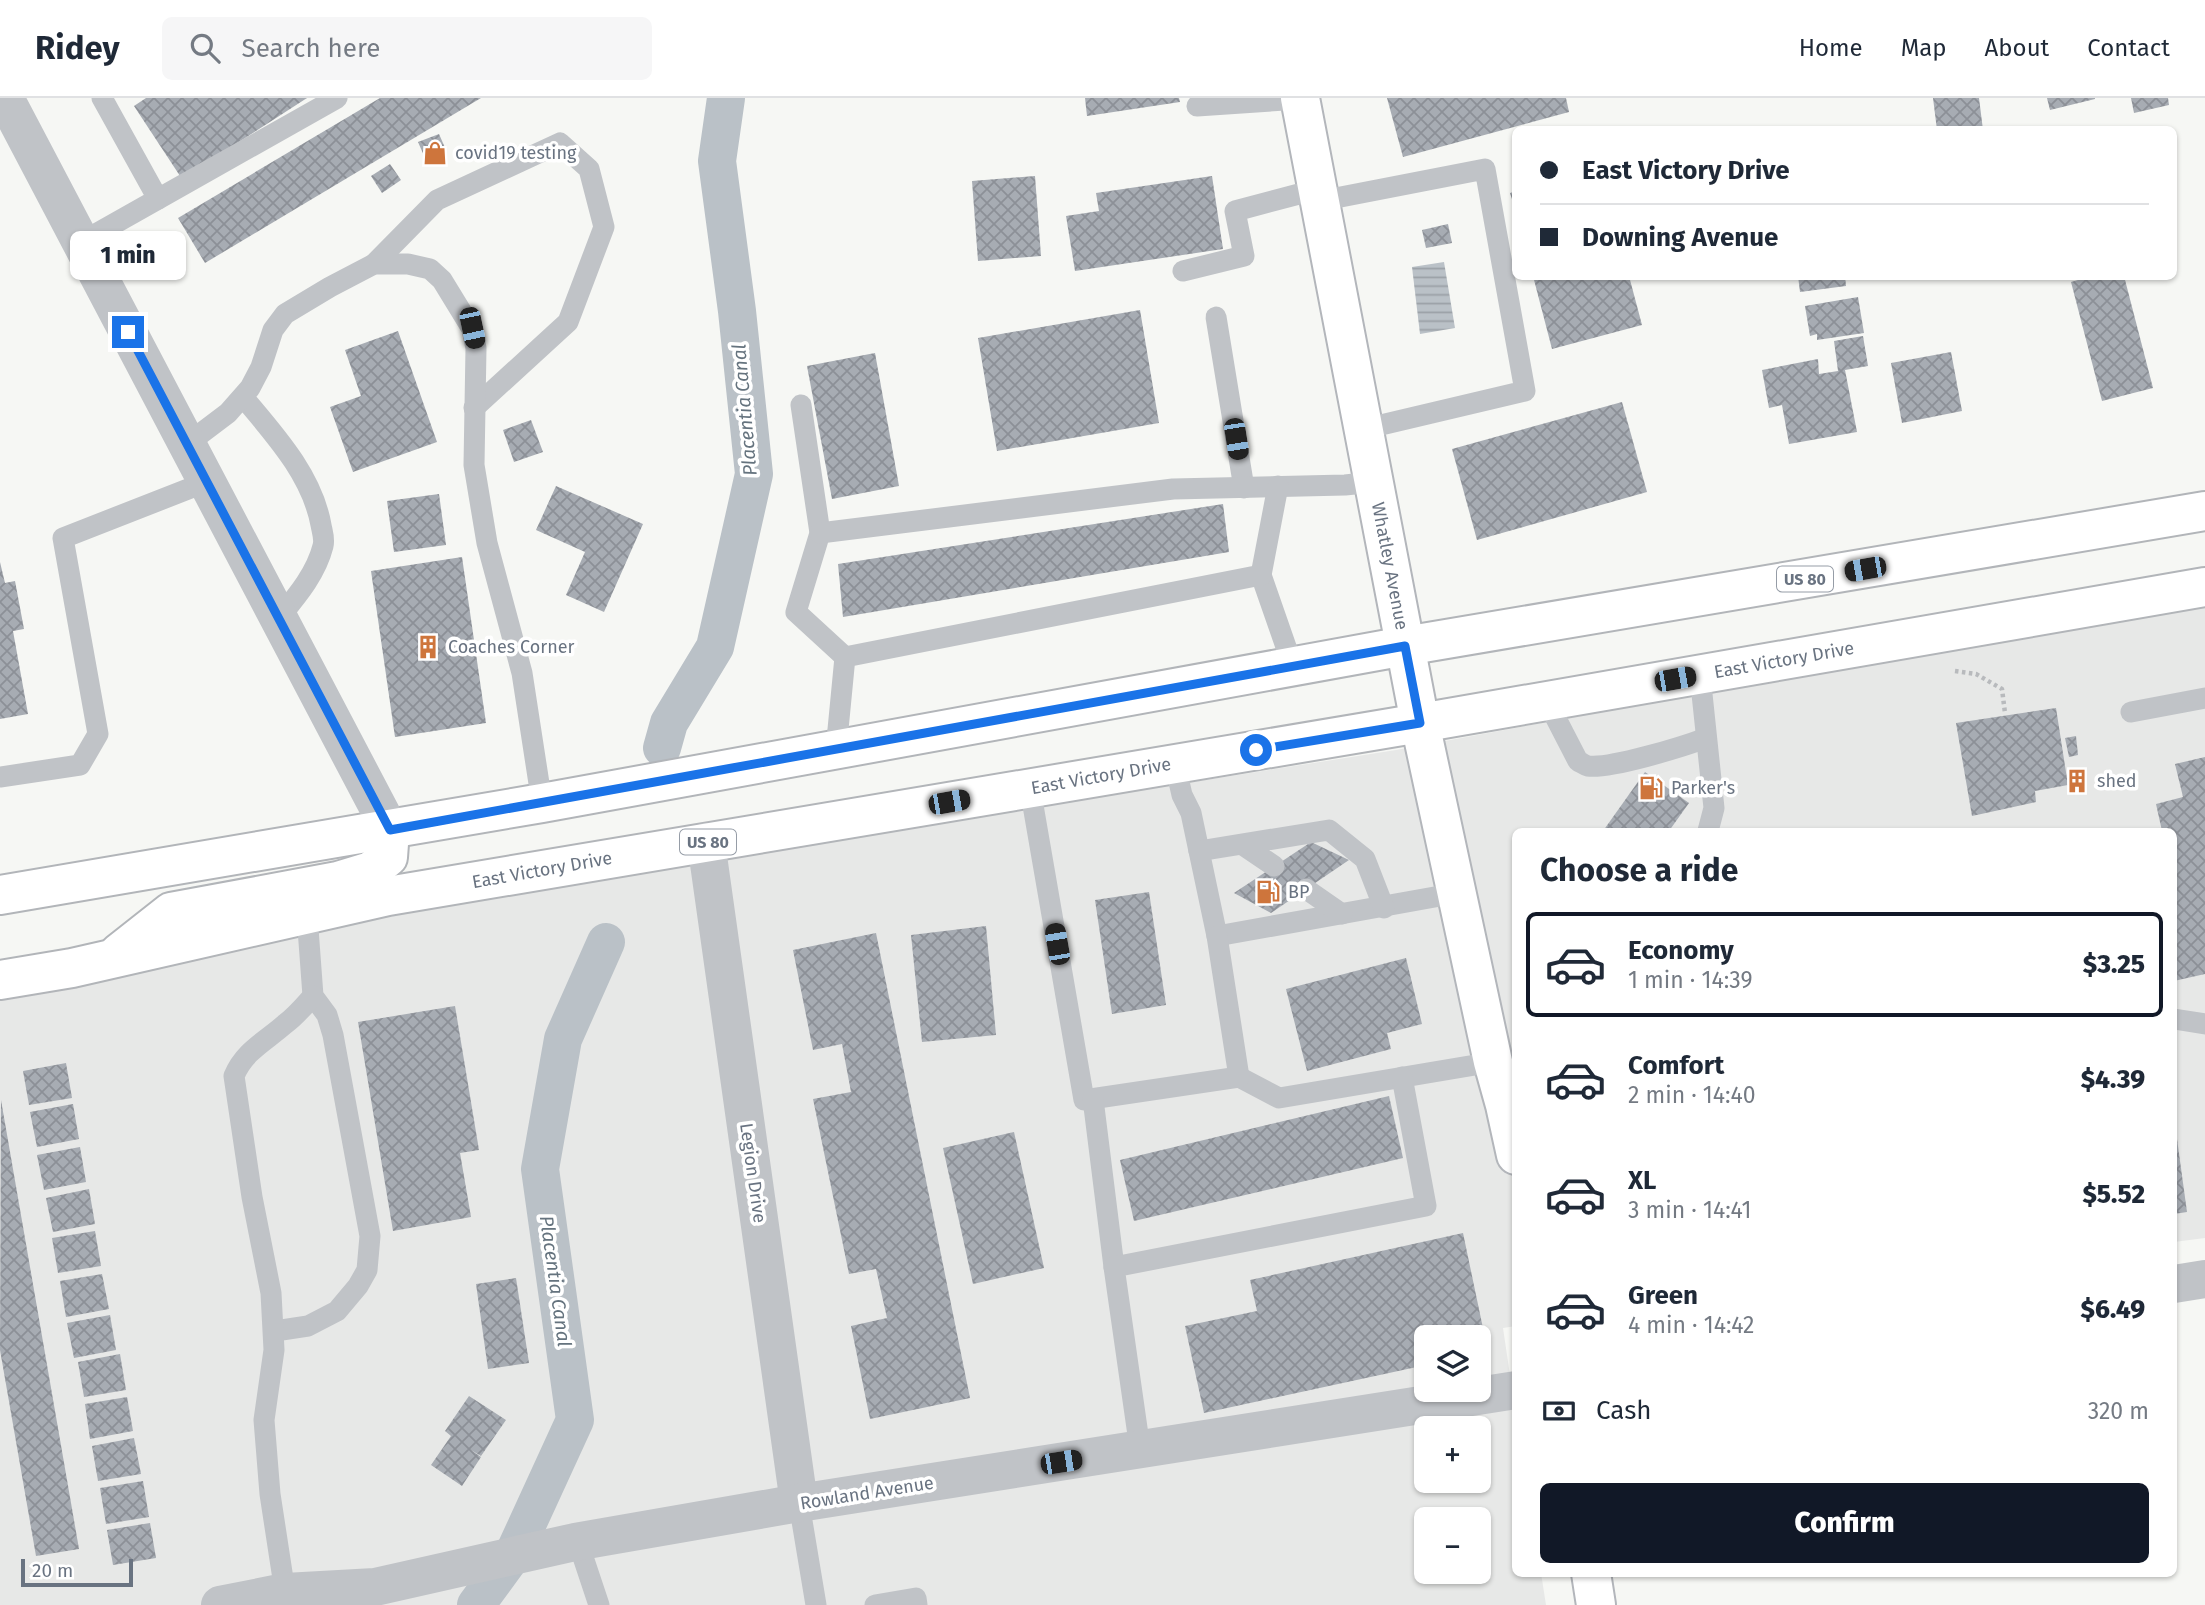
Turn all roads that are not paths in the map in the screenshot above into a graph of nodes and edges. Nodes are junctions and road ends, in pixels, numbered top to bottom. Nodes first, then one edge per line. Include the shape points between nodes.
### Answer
1 (5, 98) edge
2 (102, 98) edge
3 (337, 98) edge
4 (1300, 98) edge
5 (1197, 106) dead end
6 (1319, 195) junction
7 (158, 199) junction
8 (80, 243) junction
9 (374, 264) junction
10 (1183, 271) dead end
11 (1216, 317) dead end
12 (243, 397) junction
13 (801, 405) dead end
14 (474, 408) junction
15 (1364, 429) junction
16 (187, 444) junction
17 (206, 482) junction
18 (1374, 482) junction
19 (1278, 486) junction
20 (1244, 488) junction
21 (2205, 511) edge
22 (820, 533) junction
23 (1261, 575) junction
24 (2205, 587) edge
25 (278, 619) junction
26 (1405, 646) junction
27 (845, 657) junction
28 (1293, 667) junction
29 (1700, 675) junction
30 (2205, 698) edge
31 (1547, 701) junction
32 (2131, 712) dead end
33 (1420, 723) junction
34 (1706, 738) junction
35 (836, 750) junction
36 (1175, 764) junction
37 (0, 777) edge
38 (1030, 788) junction
39 (542, 803) junction
40 (1709, 828) edge
41 (390, 830) junction
42 (706, 842) junction
43 (1243, 845) junction
44 (1199, 851) junction
45 (1274, 866) dead end
46 (1306, 889) dead end
47 (1457, 893) junction
48 (0, 895) edge
49 (1384, 908) junction
50 (1342, 914) junction
51 (307, 915) junction
52 (1217, 936) junction
53 (112, 959) junction
54 (0, 980) edge
55 (313, 996) junction
56 (2177, 1019) edge
57 (2205, 1024) edge
58 (1493, 1062) junction
59 (1240, 1077) junction
60 (1402, 1077) junction
61 (1093, 1099) junction
62 (1510, 1104) edge
63 (1114, 1267) junction
64 (2205, 1279) edge
65 (2177, 1284) edge
66 (275, 1331) junction
67 (1512, 1391) edge
68 (1140, 1449) junction
69 (799, 1503) junction
70 (576, 1542) junction
71 (1592, 1577) edge
72 (285, 1592) junction
73 (220, 1605) edge
74 (598, 1605) edge
75 (816, 1605) edge
76 (875, 1605) edge
77 (917, 1605) edge
78 (1596, 1605) edge

1 - 8 street
2 - 7 lane
3 - 7 lane
4 - 5 lane
4 - 6 main road, Whatley Avenue
6 - 10 lane via 1235,211 1244,256
6 - 15 main road, Whatley Avenue
6 - 15 lane via 1485,169 1525,391
7 - 8 lane
8 - 16 street
9 - 12 lane via 285,314
9 - 14 lane via 430,269 442,280 472,328
9 - 14 lane via 437,200 560,143 589,169 604,227 568,322
11 - 20 lane
12 - 16 lane
12 - 25 lane via 283,445 318,506 324,543 303,588
13 - 22 lane
14 - 39 lane via 474,465 487,543 522,673
15 - 18 main road, Whatley Avenue
16 - 17 street
17 - 25 street
17 - 37 lane via 64,538 98,734 80,765
18 - 19 lane
18 - 26 main road, Whatley Avenue
19 - 20 lane
19 - 23 lane
20 - 22 lane via 1173,489
21 - 26 main road, US 80
22 - 27 lane via 796,612
23 - 27 lane
23 - 28 lane
24 - 29 main road, East Victory Drive / US 80
25 - 41 street
26 - 28 main road, US 80
26 - 33 main road, Whatley Avenue
27 - 35 lane
28 - 35 main road, US 80
29 - 31 main road, East Victory Drive / US 80
29 - 34 lane
30 - 32 lane
31 - 33 main road, East Victory Drive / US 80
31 - 34 lane via 1578,761 1586,766
33 - 36 main road, East Victory Drive / US 80
33 - 47 main road, Whatley Avenue
34 - 40 lane via 1714,808
35 - 39 main road, US 80
36 - 38 main road, East Victory Drive / US 80
36 - 44 lane
38 - 42 main road, East Victory Drive / US 80
38 - 61 lane via 1084,1100
39 - 41 main road, US 80
41 - 48 main road, US 80
41 - 53 main road via 388,857 371,871 171,912
42 - 51 main road, East Victory Drive / US 80 via 388,896
42 - 69 street, Legion Drive
43 - 44 lane
43 - 45 lane
43 - 49 lane via 1329,830 1365,859
44 - 52 lane
46 - 50 lane
47 - 49 lane
47 - 58 main road, Whatley Avenue
49 - 50 lane
50 - 52 lane
51 - 53 main road, East Victory Drive / US 80
51 - 55 lane
52 - 59 lane
53 - 54 main road, East Victory Drive / US 80
55 - 66 lane via 297,1015 258,1044 234,1076
55 - 66 lane via 327,1015 332,1035 369,1236 368,1270 337,1311 307,1326
56 - 57 lane
58 - 60 lane
58 - 62 main road, Whatley Avenue
59 - 60 lane via 1279,1098
59 - 61 lane
60 - 63 lane via 1426,1206
61 - 63 lane
63 - 68 lane
64 - 65 street
66 - 72 lane via 264,1420
67 - 68 street, Rowland Avenue
68 - 69 street, Rowland Avenue
69 - 70 street, Rowland Avenue
69 - 75 lane
70 - 72 street, Rowland Avenue via 375,1587
70 - 74 lane
71 - 78 main road
72 - 73 street, Rowland Avenue
76 - 77 lane via 916,1598

